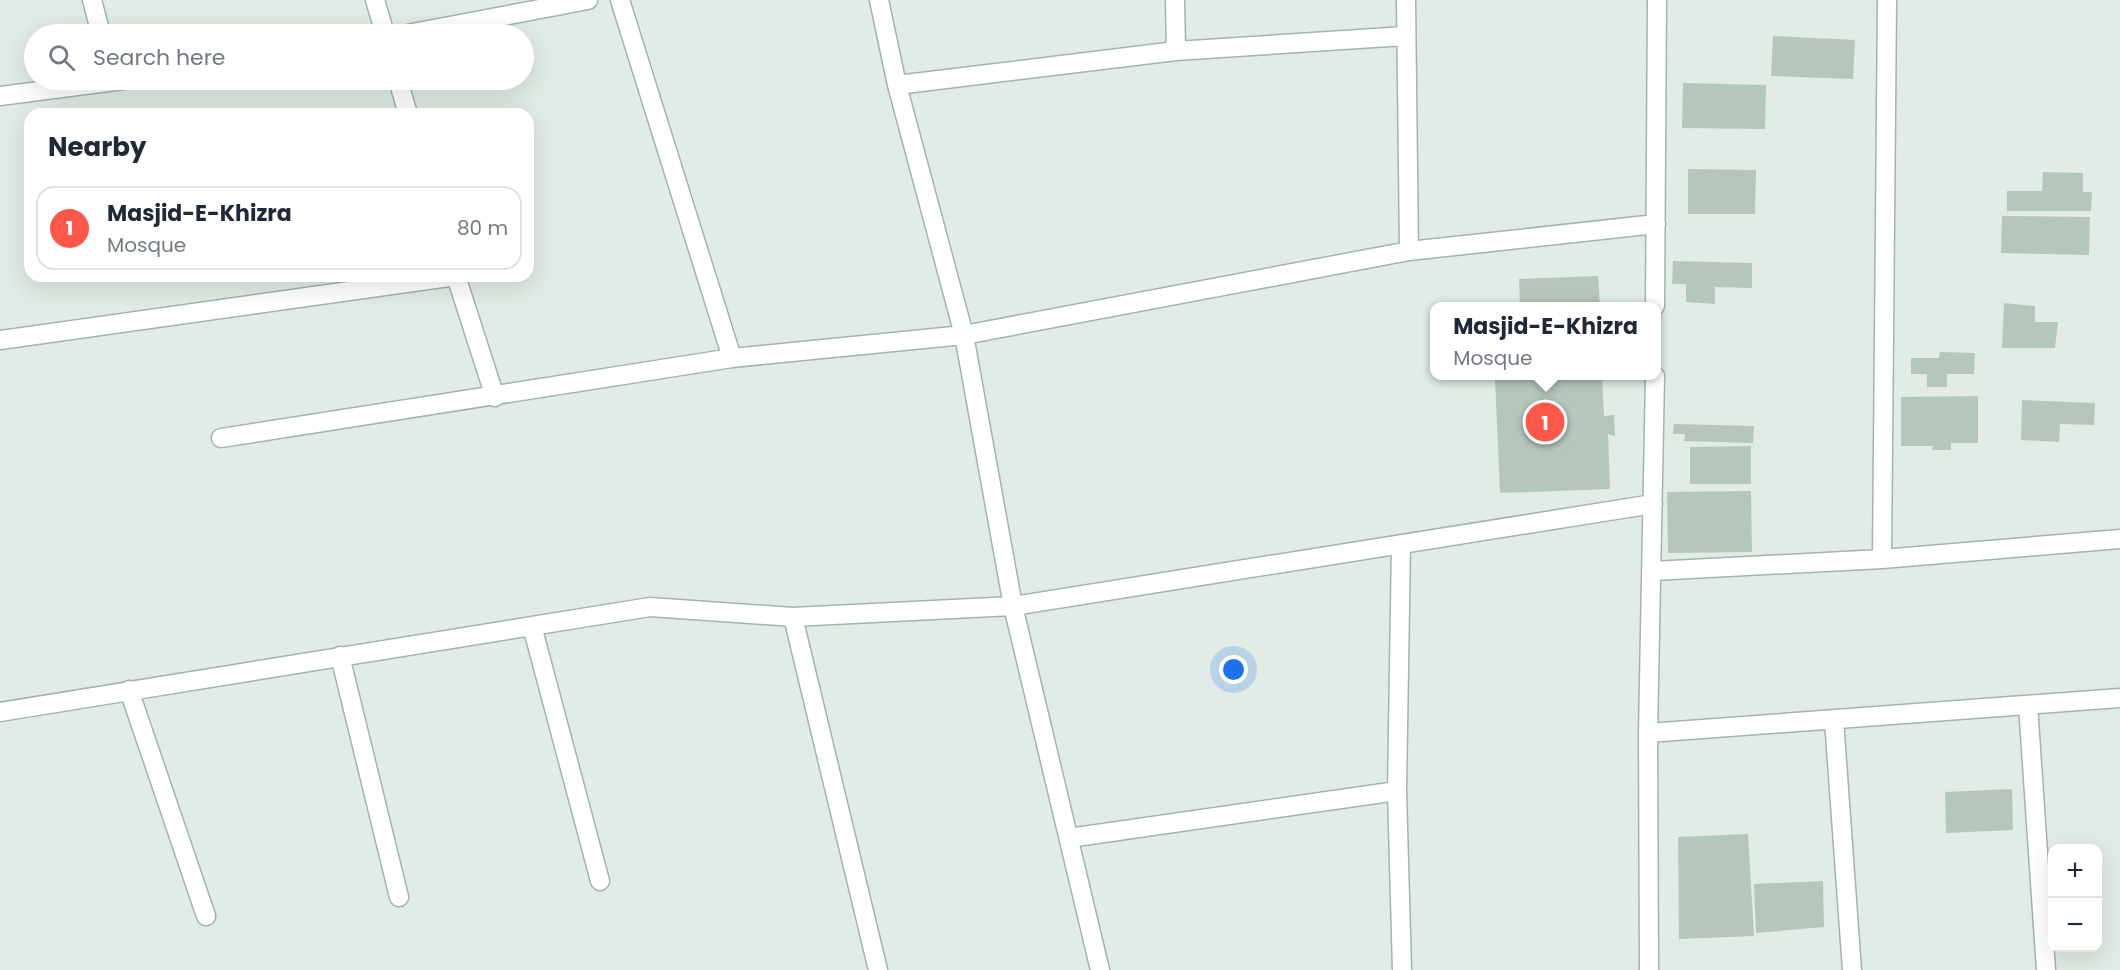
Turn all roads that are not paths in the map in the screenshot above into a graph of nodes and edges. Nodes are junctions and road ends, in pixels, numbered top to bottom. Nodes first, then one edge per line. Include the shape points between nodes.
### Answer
1 (92, 0) edge
2 (375, 0) edge
3 (588, 0) edge
4 (620, 0) edge
5 (879, 0) edge
6 (1175, 0) edge
7 (1406, 0) edge
8 (1658, 0) edge
9 (1887, 0) edge
10 (98, 24) edge
11 (382, 24) edge
12 (460, 24) edge
13 (1405, 36) junction
14 (1176, 51) junction
15 (897, 85) junction
16 (44, 90) edge
17 (401, 90) edge
18 (0, 96) edge
19 (406, 108) edge
20 (1656, 224) junction
21 (1409, 251) junction
22 (413, 282) edge
23 (458, 282) edge
24 (1655, 302) edge
25 (964, 335) junction
26 (0, 340) edge
27 (732, 358) junction
28 (1655, 380) edge
29 (495, 397) junction
30 (221, 438) dead end
31 (1653, 504) junction
32 (2120, 539) edge
33 (1401, 544) junction
34 (1882, 559) junction
35 (1653, 571) junction
36 (1013, 606) junction
37 (793, 617) junction
38 (532, 626) junction
39 (340, 656) junction
40 (129, 690) junction
41 (2120, 698) edge
42 (2028, 705) junction
43 (0, 712) edge
44 (1834, 720) junction
45 (1648, 734) junction
46 (1397, 791) junction
47 (1069, 838) junction
48 (600, 881) dead end
49 (399, 897) dead end
50 (206, 916) dead end
51 (878, 970) edge
52 (1100, 970) edge
53 (1402, 970) edge
54 (1650, 970) edge
55 (1852, 970) edge
56 (2046, 970) edge

1 - 10 street
2 - 11 street
3 - 12 street
4 - 27 street
5 - 15 street
6 - 14 street
7 - 13 street
8 - 20 street
9 - 34 street
13 - 14 street
13 - 21 street
14 - 15 street
15 - 25 street
16 - 18 street
17 - 19 street
20 - 21 street
20 - 24 street
21 - 25 street
22 - 26 street
23 - 29 street
25 - 27 street
25 - 36 street
27 - 29 street
28 - 31 street
29 - 30 street
31 - 33 street
31 - 35 street
32 - 34 street
33 - 36 street
33 - 46 street
34 - 35 street
35 - 45 street
36 - 37 street
36 - 47 street
37 - 38 street via 650,607
37 - 51 street
38 - 39 street
38 - 48 street
39 - 40 street
39 - 49 street
40 - 43 street
40 - 50 street
41 - 42 street
42 - 44 street
42 - 56 street
44 - 45 street
44 - 55 street
45 - 54 street
46 - 47 street
46 - 53 street
47 - 52 street

